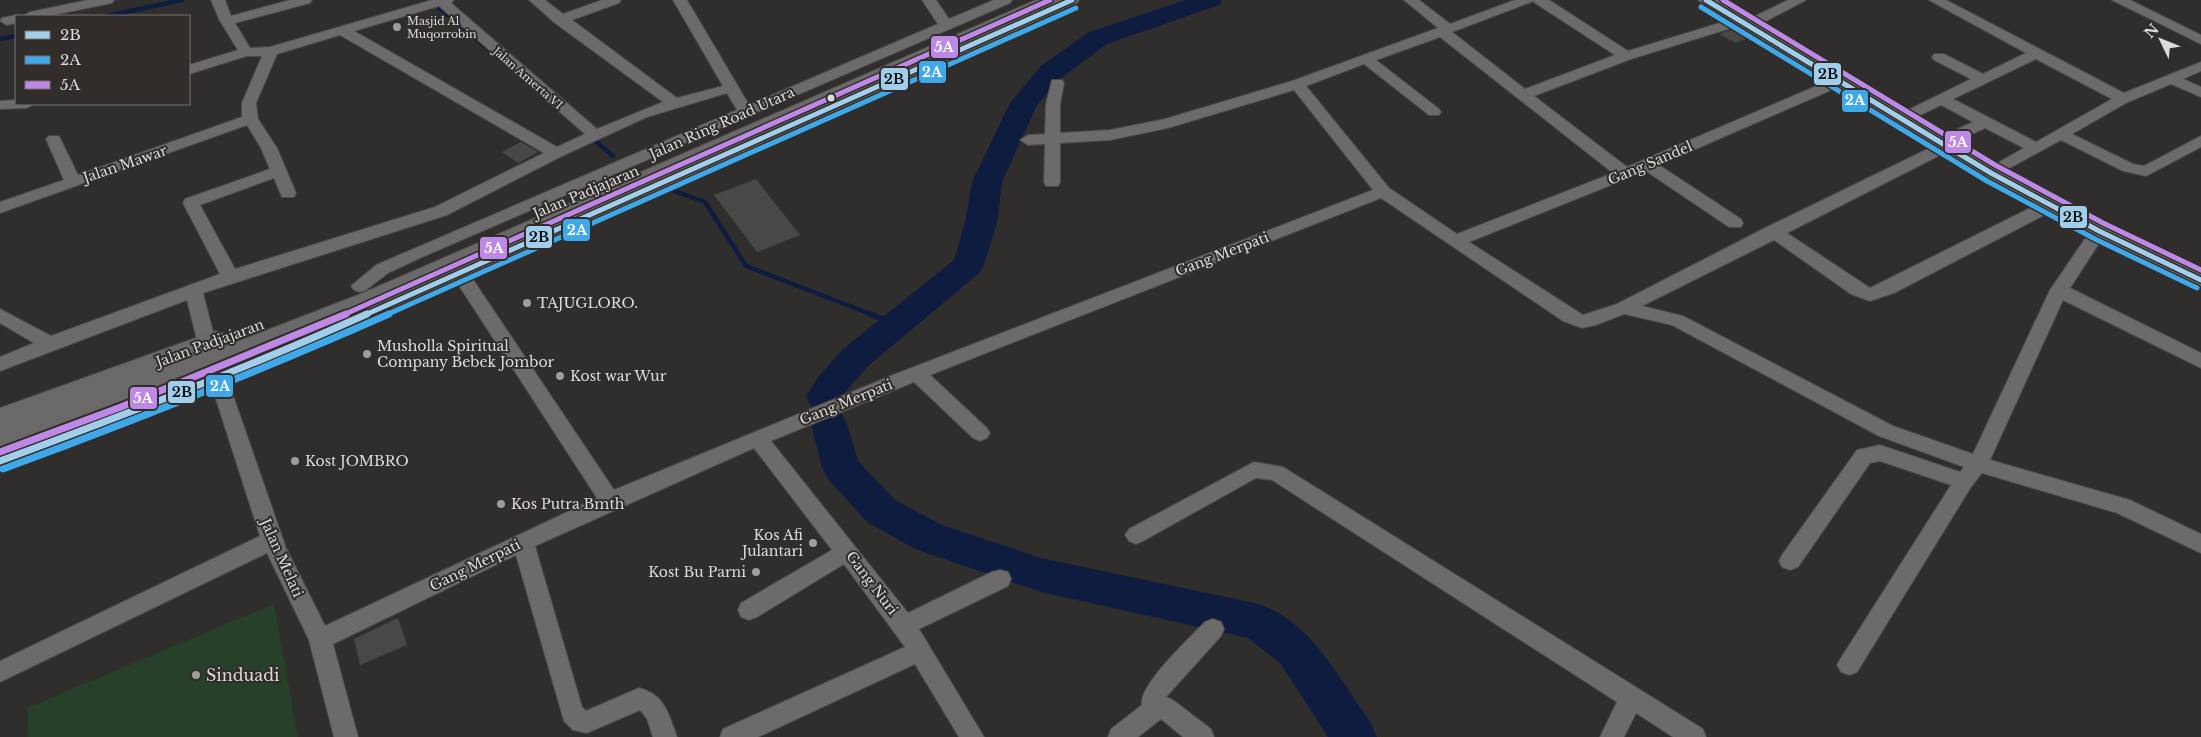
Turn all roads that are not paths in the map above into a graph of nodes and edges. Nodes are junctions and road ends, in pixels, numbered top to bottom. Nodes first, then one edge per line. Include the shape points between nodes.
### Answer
1 (107, 0) edge
2 (218, 0) edge
3 (305, 0) edge
4 (443, 0) edge
5 (536, 0) edge
6 (614, 0) edge
7 (680, 0) edge
8 (929, 0) edge
9 (1052, 0) edge
10 (1072, 0) edge
11 (1411, 0) edge
12 (1540, 0) edge
13 (1706, 0) edge
14 (1799, 0) edge
15 (2119, 0) edge
16 (1518, 1) edge
17 (1940, 1) edge
18 (1021, 8) edge
19 (35, 15) edge
20 (560, 20) junction
21 (227, 21) junction
22 (1744, 23) junction
23 (946, 25) junction
24 (1444, 30) junction
25 (343, 31) junction
26 (2201, 40) edge
27 (271, 50) junction
28 (246, 52) junction
29 (2035, 54) junction
30 (1626, 56) junction
31 (1939, 57) dead end
32 (1366, 58) junction
33 (2201, 66) edge
34 (190, 70) edge
35 (1982, 79) junction
36 (2172, 79) junction
37 (1840, 81) junction
38 (1057, 83) dead end
39 (1297, 84) junction
40 (731, 88) junction
41 (2201, 93) edge
42 (1523, 95) junction
43 (2123, 99) junction
44 (1941, 100) junction
45 (674, 103) junction
46 (0, 104) edge
47 (15, 104) edge
48 (1434, 112) dead end
49 (746, 113) junction
50 (1903, 118) junction
51 (250, 119) junction
52 (1985, 122) junction
53 (2061, 134) junction
54 (595, 135) junction
55 (54, 139) dead end
56 (1054, 139) junction
57 (1028, 140) dead end
58 (2201, 141) edge
59 (1944, 144) junction
60 (2036, 148) junction
61 (556, 153) junction
62 (1647, 164) junction
63 (279, 171) junction
64 (1992, 172) junction
65 (1625, 174) junction
66 (73, 182) junction
67 (1052, 182) dead end
68 (1383, 192) junction
69 (288, 193) dead end
70 (2050, 206) junction
71 (0, 208) edge
72 (1735, 223) dead end
73 (1774, 231) junction
74 (2099, 231) junction
75 (1458, 240) junction
76 (456, 269) junction
77 (230, 277) junction
78 (2201, 280) edge
79 (360, 286) junction
80 (2059, 290) junction
81 (194, 291) junction
82 (1623, 308) junction
83 (0, 315) edge
84 (50, 344) junction
85 (207, 344) junction
86 (2201, 361) edge
87 (0, 364) edge
88 (916, 374) junction
89 (218, 378) junction
90 (0, 419) edge
91 (980, 433) dead end
92 (757, 438) junction
93 (0, 441) edge
94 (0, 461) edge
95 (1978, 464) junction
96 (1964, 480) junction
97 (610, 501) junction
98 (1136, 535) dead end
99 (272, 540) junction
100 (523, 541) junction
101 (2201, 544) edge
102 (848, 551) junction
103 (1790, 561) dead end
104 (1000, 579) dead end
105 (749, 610) dead end
106 (904, 624) junction
107 (1213, 629) dead end
108 (320, 640) junction
109 (921, 650) junction
110 (1849, 665) dead end
111 (0, 672) edge
112 (1632, 697) junction
113 (1155, 709) junction
114 (346, 737) edge
115 (665, 737) edge
116 (732, 737) edge
117 (972, 737) edge
118 (1120, 737) edge
119 (1202, 737) edge
120 (1612, 737) edge
121 (1694, 737) edge

1 - 19 street
2 - 21 street
3 - 21 street
4 - 25 street
4 - 54 street, Jalan Amerta VI
5 - 20 street
6 - 20 street
7 - 40 street
8 - 23 street
9 - 18 highway, Jalan Padjajaran
10 - 18 street, Jalan Ring Road Utara
11 - 24 street
12 - 30 street
13 - 22 main road
14 - 22 street
15 - 26 street
16 - 24 street
17 - 29 street
18 - 23 street, Jalan Ring Road Utara
18 - 76 highway, Jalan Padjajaran
18 - 79 highway, Jalan Padjajaran via 458,248
20 - 45 street
21 - 28 street
22 - 30 street
22 - 37 main road
23 - 49 street, Jalan Ring Road Utara
24 - 32 street
24 - 42 street
25 - 27 street
25 - 61 street
27 - 28 street
27 - 51 street via 249,103
28 - 34 street
29 - 35 street
29 - 43 street
30 - 42 street
31 - 35 street
32 - 39 street
32 - 48 street
33 - 36 street
35 - 44 street
36 - 41 street
36 - 43 street
37 - 50 main road
37 - 62 street, Gang Sandel
38 - 56 street via 1053,104
39 - 56 street via 1168,123 1110,135
39 - 68 street
40 - 45 street
40 - 49 street
42 - 65 street
43 - 53 street
44 - 50 street
44 - 52 street
45 - 54 street
46 - 47 street
49 - 79 street, Jalan Ring Road Utara via 414,254 382,269
50 - 59 main road
51 - 63 street
51 - 66 street, Jalan Mawar
52 - 59 street
52 - 60 street
53 - 58 street via 2129,168 2146,171
53 - 60 street
54 - 61 street
55 - 66 street
56 - 57 street
56 - 67 street
59 - 64 main road
59 - 73 street
60 - 64 street
61 - 77 street via 441,211
62 - 65 street, Gang Sandel
62 - 72 street
63 - 69 street
63 - 77 street via 191,203
64 - 70 main road
65 - 75 street, Gang Sandel
66 - 71 street, Jalan Mawar
68 - 75 street
68 - 88 street, Gang Merpati
70 - 73 street via 1888,289 1870,295
70 - 74 main road
73 - 82 street
74 - 78 main road
74 - 80 street
75 - 82 street via 1576,320 1590,321
76 - 89 street
76 - 93 highway, Jalan Padjajaran
76 - 97 street
77 - 81 street
79 - 85 highway, Jalan Padjajaran
80 - 86 street
80 - 95 street
81 - 84 street
81 - 85 street
82 - 95 street via 1677,320 1886,432
83 - 84 street
84 - 87 street
85 - 90 highway, Jalan Padjajaran
88 - 91 street
88 - 92 street, Gang Merpati
89 - 94 street
89 - 99 street, Jalan Melati
92 - 97 street, Gang Merpati
92 - 102 street, Gang Nuri
95 - 96 street
95 - 101 street via 2123,506
96 - 103 street via 1880,453 1864,456
96 - 110 street
97 - 100 street, Gang Merpati
98 - 112 street via 1254,470 1276,473
99 - 108 street, Jalan Melati
99 - 111 street
100 - 108 street, Gang Merpati
100 - 115 street via 572,714 586,722 644,699 655,710
102 - 105 street
102 - 106 street, Gang Nuri
104 - 106 street
106 - 109 street, Gang Nuri
107 - 113 street via 1156,692 1153,700
108 - 114 street, Jalan Melati
109 - 116 street
109 - 117 street, Gang Nuri
112 - 120 street
112 - 121 street
113 - 118 street
113 - 119 street via 1165,708

